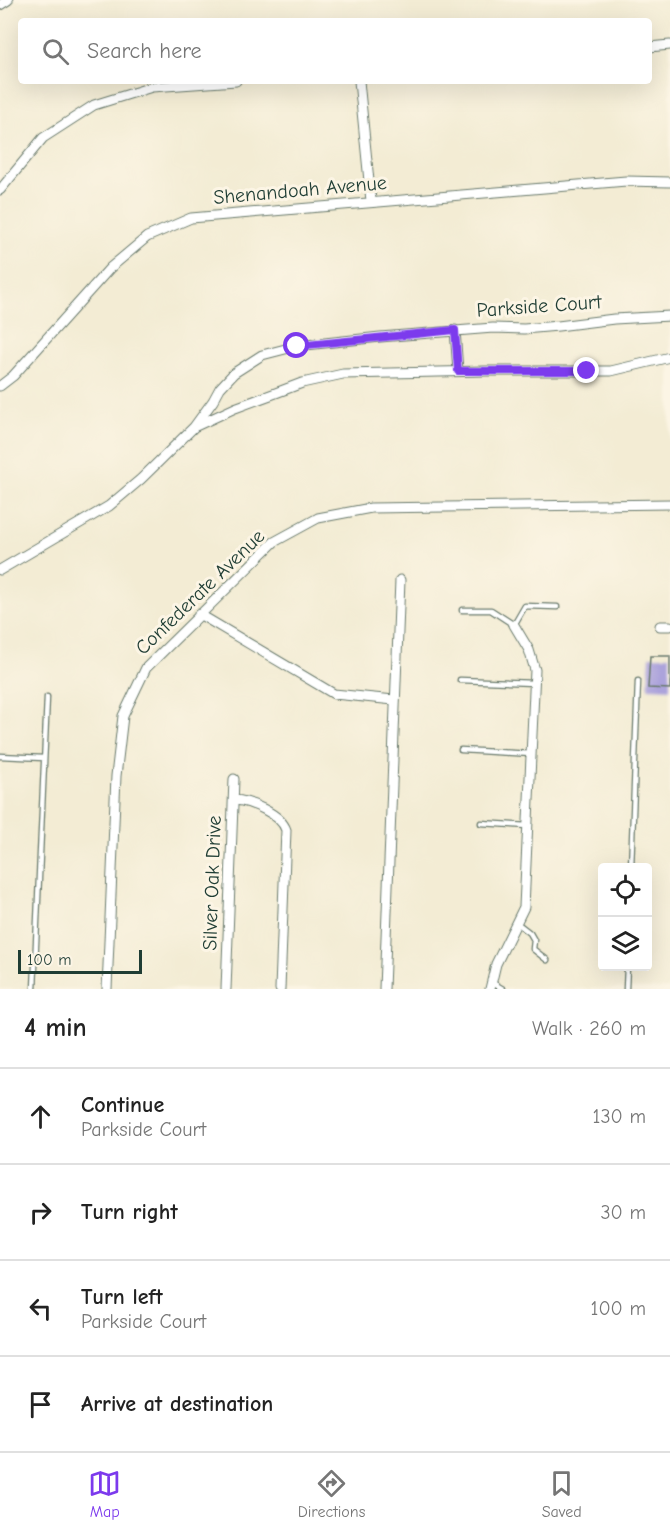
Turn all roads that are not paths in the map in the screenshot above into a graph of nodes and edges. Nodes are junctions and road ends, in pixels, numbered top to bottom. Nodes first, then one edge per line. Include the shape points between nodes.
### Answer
1 (8, 0) edge
2 (0, 5) edge
3 (670, 45) edge
4 (652, 47) edge
5 (194, 84) edge
6 (359, 84) edge
7 (670, 182) edge
8 (0, 190) edge
9 (372, 201) junction
10 (670, 316) edge
11 (455, 330) junction
12 (670, 357) edge
13 (458, 371) junction
14 (0, 387) edge
15 (194, 427) junction
16 (670, 504) edge
17 (0, 570) edge
18 (400, 580) dead end
19 (557, 607) dead end
20 (462, 609) dead end
21 (199, 614) junction
22 (514, 625) junction
23 (460, 680) dead end
24 (638, 681) dead end
25 (534, 683) junction
26 (46, 697) dead end
27 (394, 700) junction
28 (461, 750) dead end
29 (532, 754) junction
30 (0, 756) edge
31 (44, 758) junction
32 (234, 779) dead end
33 (234, 800) junction
34 (482, 823) dead end
35 (528, 826) junction
36 (631, 863) edge
37 (517, 923) junction
38 (547, 960) dead end
39 (627, 971) edge
40 (491, 985) edge
41 (34, 989) edge
42 (107, 989) edge
43 (226, 989) edge
44 (280, 989) edge
45 (384, 989) edge
46 (503, 989) edge
47 (626, 989) edge

1 - 2 street
3 - 4 street
5 - 8 street via 153,87 94,105 43,138
6 - 9 street
7 - 9 street, Shenandoah Avenue via 626,181
9 - 14 street, Shenandoah Avenue via 191,218 147,237 110,267
10 - 11 street, Parkside Court
11 - 13 street
11 - 15 street, Parkside Court via 297,346 262,356 234,373
12 - 13 street, Parkside Court via 611,371
13 - 15 street, Parkside Court via 359,373 324,378 263,397
15 - 17 street, Parkside Court via 109,506
16 - 21 street, Confederate Avenue via 371,507 318,518 274,542
18 - 27 street
19 - 22 lane via 525,606
20 - 22 lane via 491,610
21 - 27 street via 334,694
21 - 42 street, Confederate Avenue via 146,668 123,716 116,776
22 - 25 street via 529,650
23 - 25 lane
24 - 36 lane
25 - 29 street
26 - 31 lane
27 - 45 street
28 - 29 lane
29 - 35 street
30 - 31 lane
31 - 41 lane
32 - 33 street, Silver Oak Drive
33 - 43 street, Silver Oak Drive
33 - 44 street via 251,802 281,820 286,830
34 - 35 lane
35 - 37 street via 524,907
37 - 38 lane via 530,933 535,952
37 - 40 street via 496,963
39 - 47 lane
40 - 46 lane

